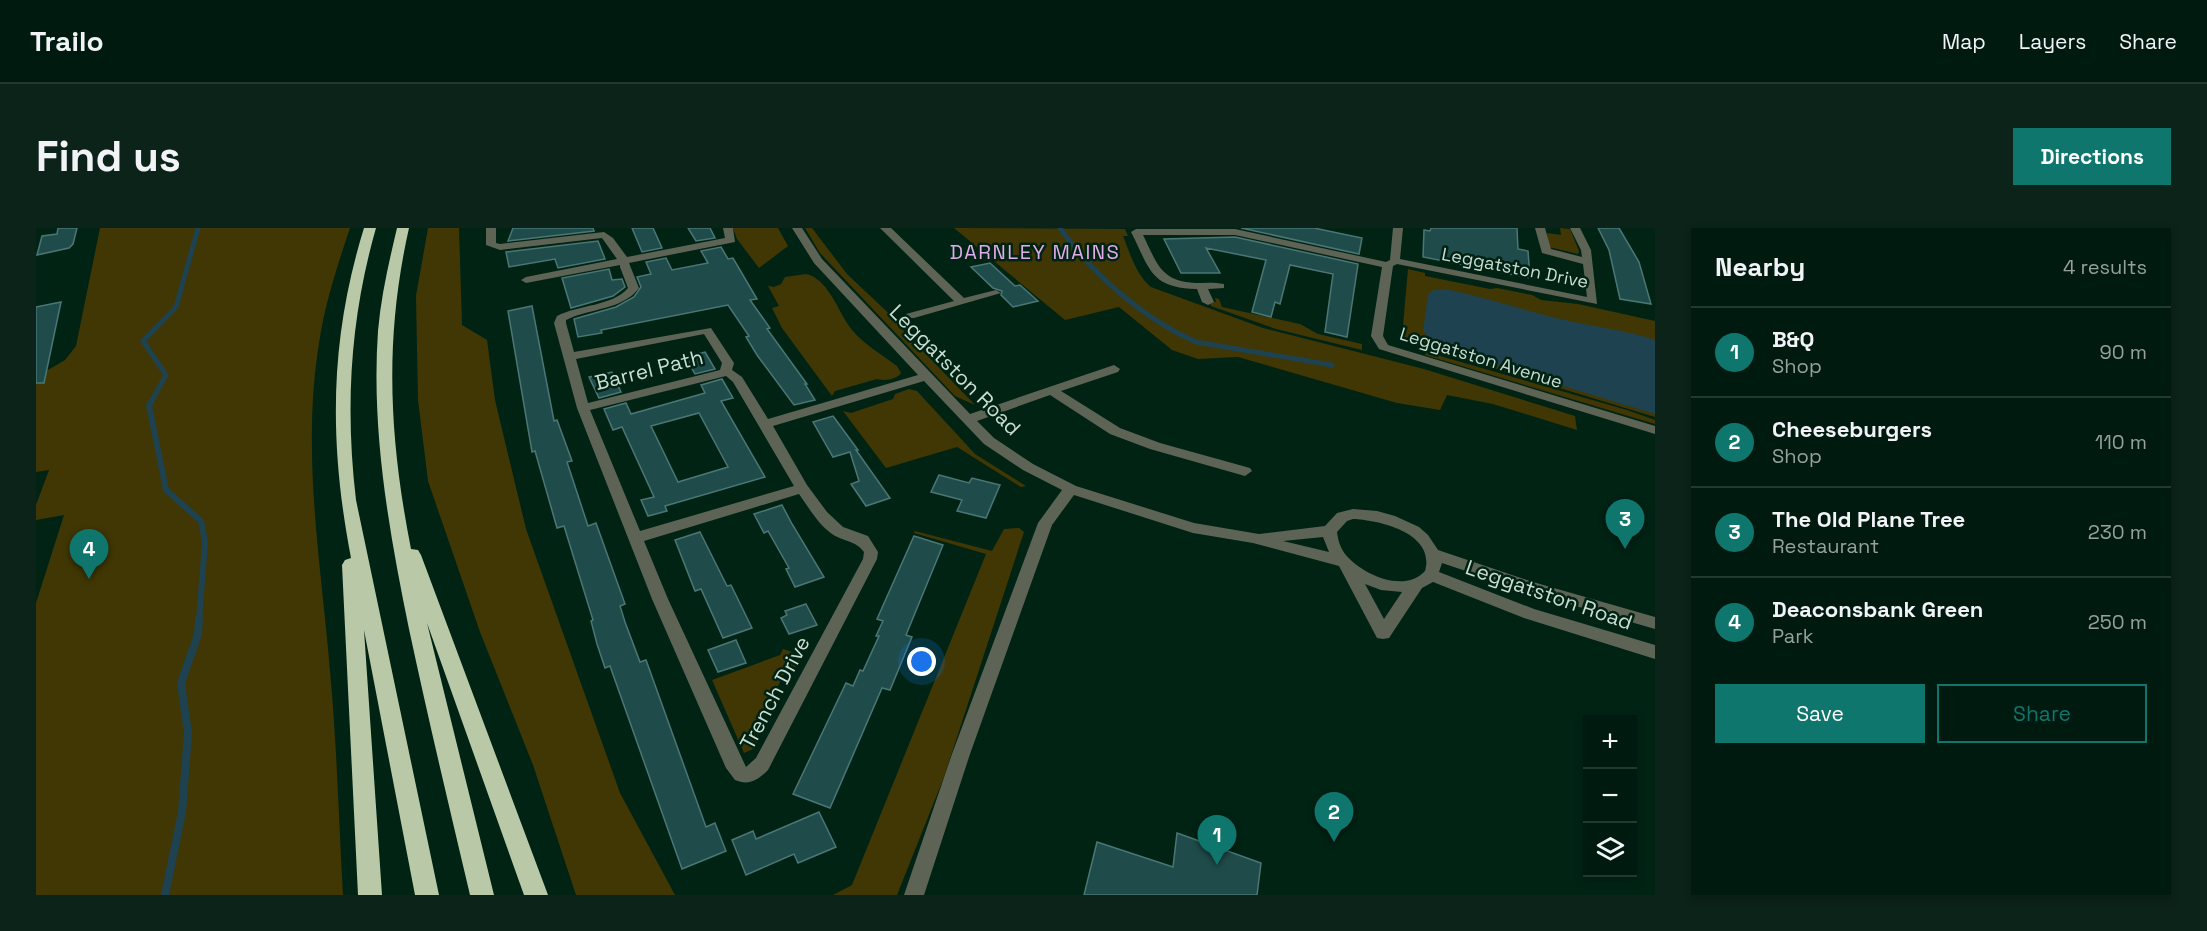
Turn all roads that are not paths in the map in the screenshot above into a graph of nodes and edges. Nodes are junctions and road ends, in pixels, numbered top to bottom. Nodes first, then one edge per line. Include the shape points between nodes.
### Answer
1 (370, 228) edge
2 (403, 228) edge
3 (491, 228) edge
4 (728, 228) edge
5 (796, 228) edge
6 (885, 228) edge
7 (1398, 228) edge
8 (1540, 228) edge
9 (1575, 228) edge
10 (1162, 230) edge
11 (622, 260) junction
12 (1587, 262) junction
13 (1392, 263) junction
14 (526, 280) dead end
15 (1201, 286) junction
16 (1220, 286) dead end
17 (996, 293) dead end
18 (961, 302) junction
19 (1208, 302) dead end
20 (910, 316) dead end
21 (571, 356) junction
22 (1114, 369) dead end
23 (726, 372) junction
24 (926, 376) junction
25 (1052, 391) junction
26 (583, 408) junction
27 (969, 419) junction
28 (765, 424) junction
29 (1655, 430) edge
30 (1245, 471) dead end
31 (802, 488) junction
32 (1071, 489) junction
33 (348, 500) junction
34 (395, 506) junction
35 (1329, 531) junction
36 (636, 538) junction
37 (1253, 538) junction
38 (1433, 554) junction
39 (1346, 565) junction
40 (1430, 576) junction
41 (1416, 584) junction
42 (1655, 623) edge
43 (1655, 652) edge
44 (370, 895) edge
45 (427, 895) edge
46 (482, 895) edge
47 (536, 895) edge
48 (914, 895) edge

1 - 33 highway via 352,294 340,381
2 - 34 highway via 392,271 384,344 384,409
3 - 11 street via 491,245 500,247 604,235
4 - 11 street via 731,240
5 - 24 street, Leggatston Road via 818,261
6 - 18 street
7 - 13 street, Leggatston Avenue
8 - 12 street via 1546,251
9 - 12 street, Leggatston Drive via 1586,250
10 - 13 street via 1246,234
10 - 15 street via 1136,231 1162,281 1173,286
11 - 14 street
11 - 21 street, Trench Drive via 634,288 631,295 561,318
12 - 13 street, Leggatston Drive via 1593,302
13 - 29 street, Leggatston Avenue via 1377,336 1383,347
15 - 16 street
15 - 19 street
17 - 18 street
18 - 20 street
21 - 23 street via 707,330 728,363
21 - 26 street, Trench Drive
22 - 25 street
23 - 26 street, Barrel Path
23 - 28 street, Trench Drive via 738,380
24 - 27 street, Leggatston Road
24 - 28 street
25 - 27 street
25 - 30 street via 1115,431
26 - 36 street, Trench Drive
27 - 32 street, Leggatston Road via 989,441
28 - 31 street, Trench Drive
31 - 36 street
31 - 36 street, Trench Drive via 838,531 863,540 871,552 870,559 762,765 752,775 738,773 735,768
32 - 37 street, Leggatston Road via 1193,528
32 - 48 street via 1046,523
33 - 44 highway
33 - 45 highway
34 - 46 highway via 428,672
34 - 47 highway
35 - 37 street
35 - 38 street via 1342,517 1382,516 1412,530
35 - 39 street via 1333,551
37 - 39 street
38 - 40 street via 1435,565
38 - 42 street, Leggatston Road
39 - 41 street via 1383,584
39 - 41 street via 1383,633
40 - 41 street
40 - 43 street, Leggatston Road via 1530,614

